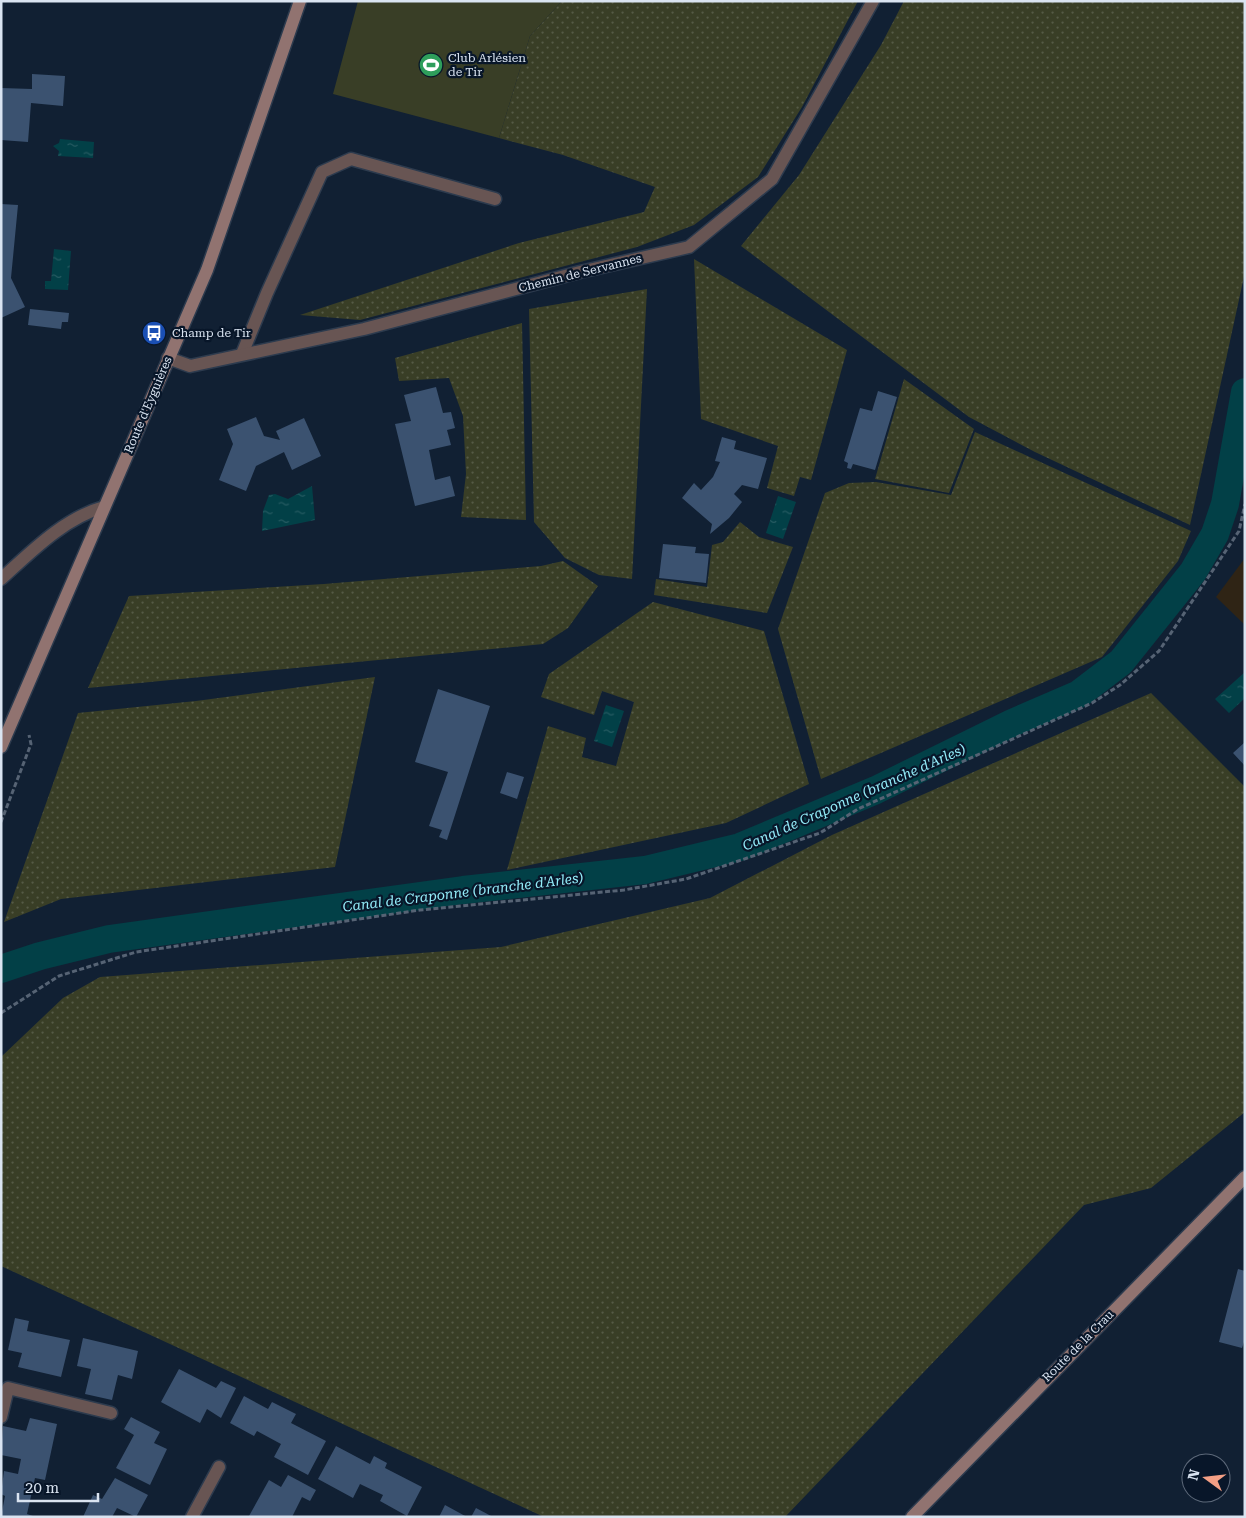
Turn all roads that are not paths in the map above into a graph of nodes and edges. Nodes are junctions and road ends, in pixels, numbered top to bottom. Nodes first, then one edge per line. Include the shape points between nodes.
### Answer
1 (300, 1) edge
2 (873, 1) edge
3 (495, 199) dead end
4 (242, 354) junction
5 (168, 358) junction
6 (104, 507) junction
7 (1, 579) edge
8 (1, 746) edge
9 (1245, 1177) edge
10 (111, 1413) dead end
11 (1, 1417) edge
12 (219, 1467) dead end
13 (192, 1517) edge
14 (912, 1517) edge

1 - 5 main road, Route d'Eyguières via 207,270
2 - 4 street, Chemin de Servannes via 772,179 689,246 364,329
3 - 4 street via 351,159 322,172 266,293
4 - 5 street, Chemin de Servannes via 190,366
5 - 6 main road, Route d'Eyguières
6 - 7 street via 92,510 51,535
6 - 8 main road, Route d'Eyguières
9 - 14 main road, Route de la Crau
10 - 11 street via 8,1388
12 - 13 street

